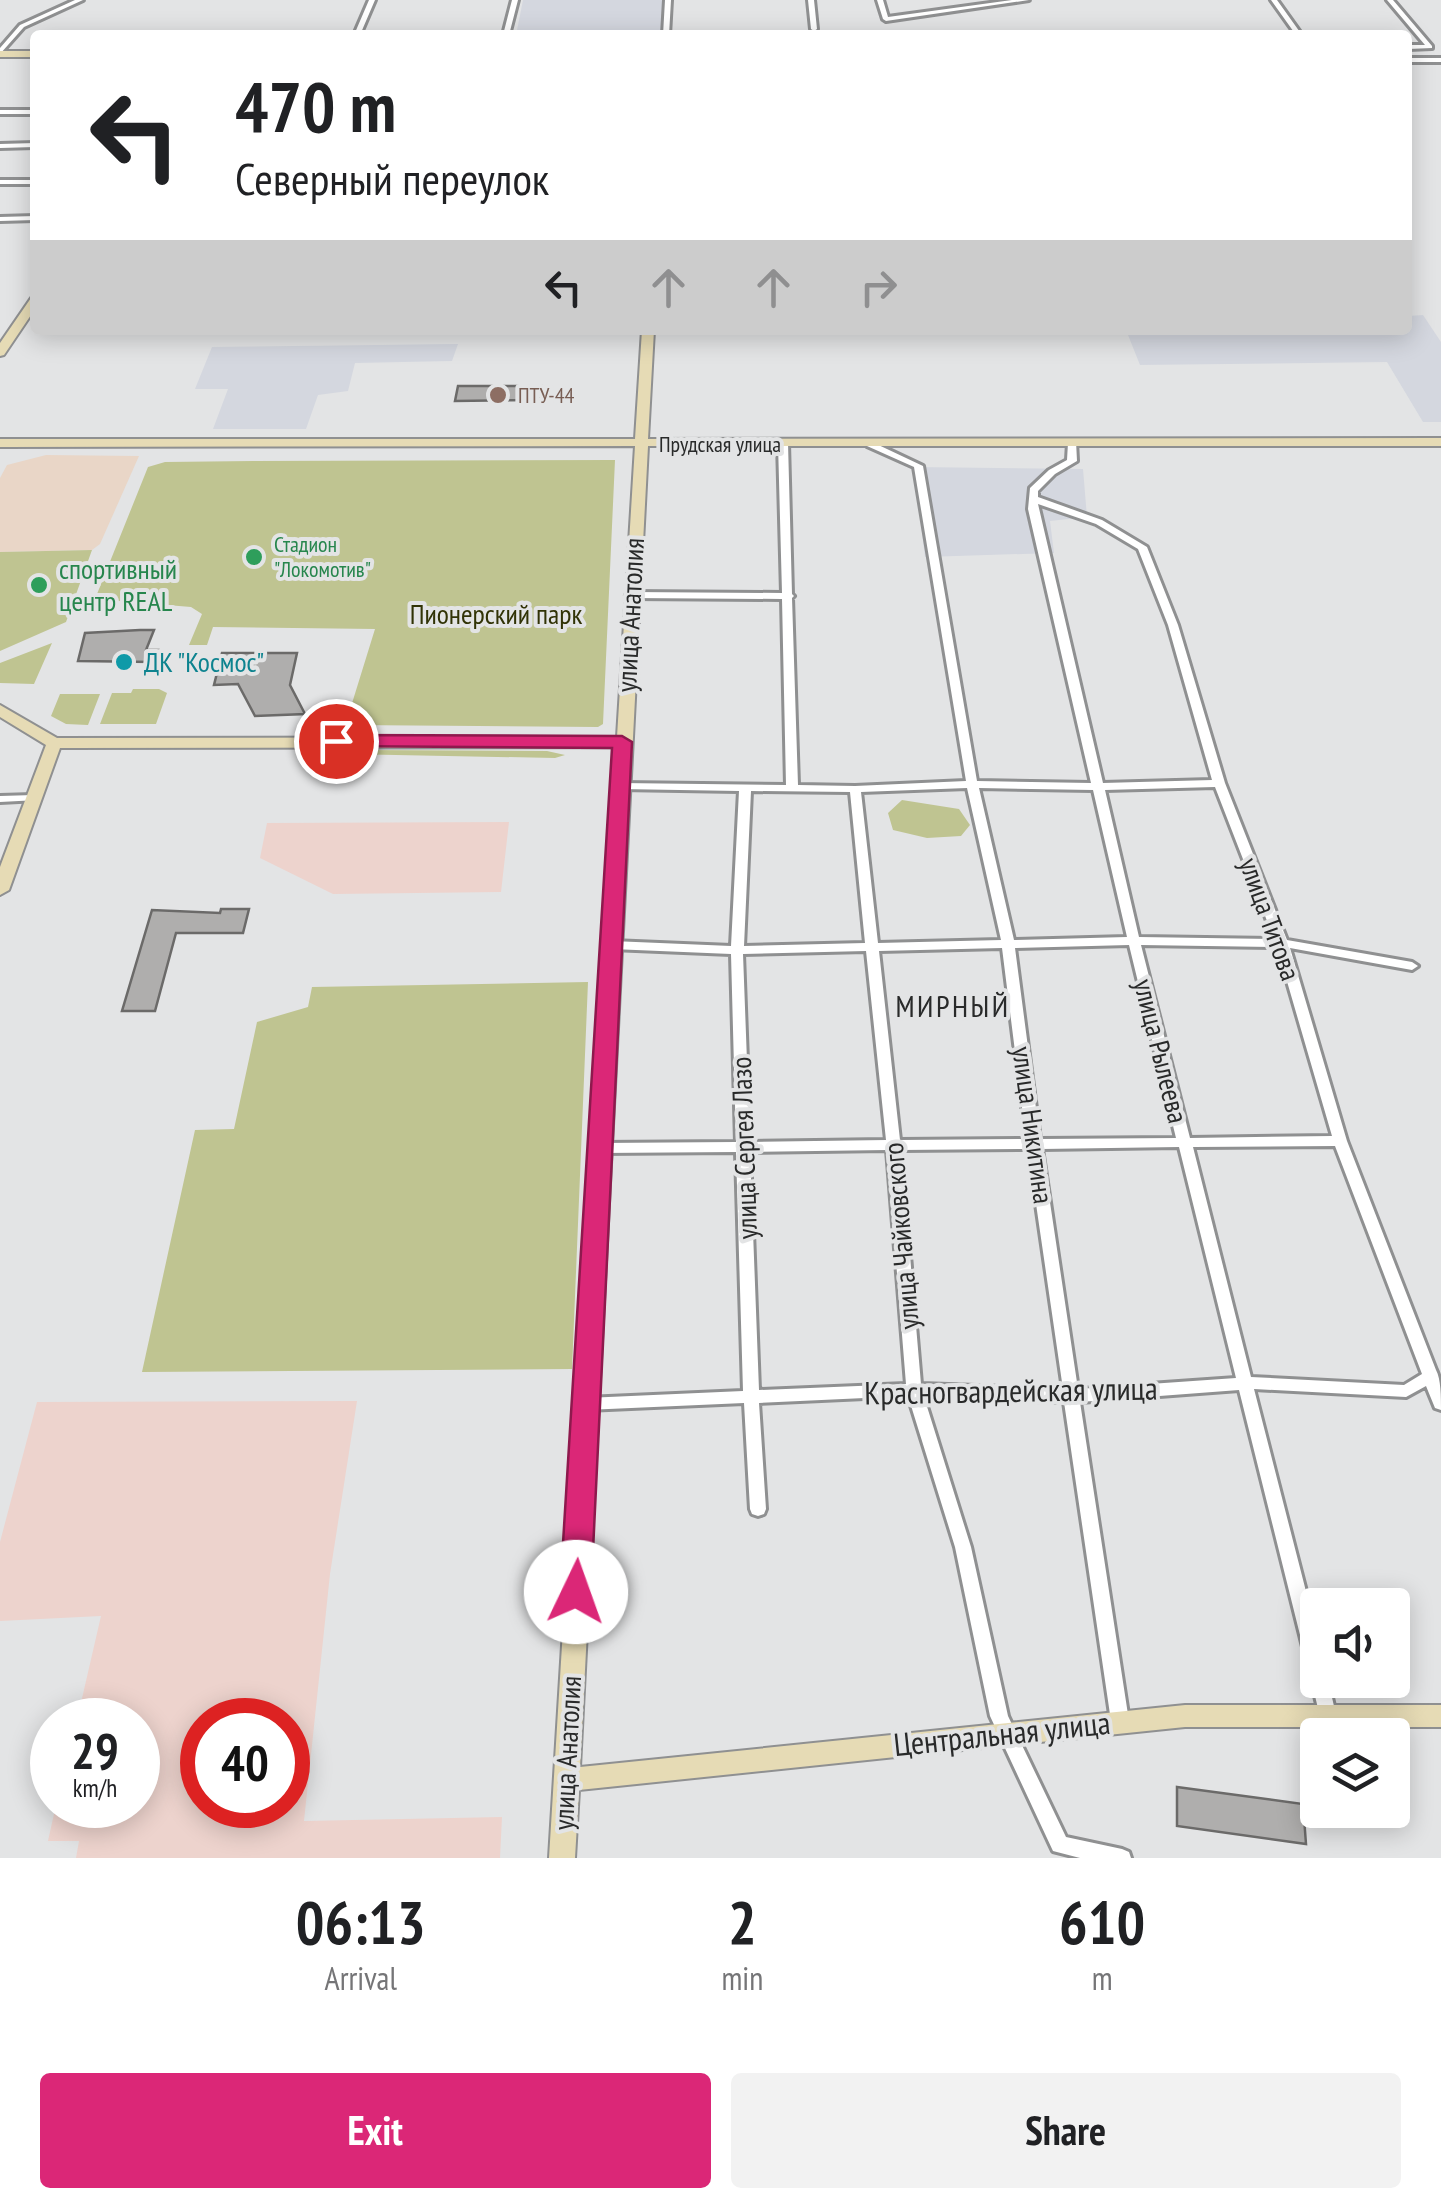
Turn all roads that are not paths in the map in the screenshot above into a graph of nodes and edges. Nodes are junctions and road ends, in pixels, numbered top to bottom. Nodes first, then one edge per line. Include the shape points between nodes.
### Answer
1 (80, 0) edge
2 (372, 0) edge
3 (514, 0) edge
4 (668, 0) edge
5 (810, 0) edge
6 (880, 0) edge
7 (1026, 0) edge
8 (1274, 0) edge
9 (1390, 0) edge
10 (814, 29) dead end
11 (360, 30) edge
12 (507, 30) edge
13 (666, 30) edge
14 (1295, 30) edge
15 (1412, 47) edge
16 (1430, 47) junction
17 (0, 53) edge
18 (30, 54) edge
19 (1412, 60) edge
20 (1428, 60) junction
21 (1441, 60) edge
22 (0, 112) edge
23 (30, 112) edge
24 (0, 146) edge
25 (30, 146) edge
26 (0, 182) edge
27 (30, 182) edge
28 (0, 218) edge
29 (30, 218) edge
30 (30, 307) edge
31 (648, 335) edge
32 (0, 352) edge
33 (1441, 442) edge
34 (0, 443) edge
35 (783, 443) junction
36 (639, 444) junction
37 (870, 444) junction
38 (1073, 444) junction
39 (1033, 499) junction
40 (630, 595) junction
41 (789, 596) junction
42 (0, 710) edge
43 (622, 742) junction
44 (54, 743) junction
45 (972, 784) junction
46 (1219, 784) junction
47 (792, 785) junction
48 (620, 786) junction
49 (745, 787) junction
50 (1101, 787) junction
51 (854, 788) junction
52 (0, 798) edge
53 (34, 798) junction
54 (0, 890) edge
55 (1134, 941) junction
56 (1008, 943) junction
57 (1282, 943) junction
58 (612, 945) junction
59 (870, 948) junction
60 (737, 950) junction
61 (1412, 966) dead end
62 (1340, 1141) junction
63 (1184, 1143) junction
64 (1034, 1144) junction
65 (600, 1148) junction
66 (744, 1148) junction
67 (894, 1148) junction
68 (1432, 1375) junction
69 (1247, 1384) junction
70 (914, 1390) junction
71 (1074, 1396) junction
72 (750, 1397) junction
73 (586, 1404) junction
74 (1441, 1404) edge
75 (758, 1509) dead end
76 (1300, 1603) edge
77 (1323, 1698) edge
78 (1327, 1715) junction
79 (1441, 1716) edge
80 (1120, 1721) junction
81 (1009, 1733) junction
82 (565, 1780) junction
83 (562, 1858) edge
84 (1122, 1858) edge

1 - 17 street via 22,26
2 - 11 street
3 - 12 street
4 - 13 street
5 - 10 street
6 - 7 street via 886,20
8 - 14 street
9 - 16 street
15 - 16 street
16 - 20 street
17 - 18 street
19 - 20 street
20 - 21 street
22 - 23 street
24 - 25 street
26 - 27 street
28 - 29 street
30 - 32 street
31 - 36 street, улица Анатолия
33 - 38 street, Прудская улица
34 - 36 street, Прудская улица
35 - 36 street, Прудская улица
35 - 37 street, Прудская улица
35 - 41 street
36 - 40 street, улица Анатолия
37 - 38 street, Прудская улица
37 - 45 street, улица Никитина via 918,466
38 - 39 street via 1072,461 1033,490
39 - 46 street, улица Титова via 1100,522 1142,546 1173,625
39 - 50 street, улица Рылеева
40 - 41 street
40 - 43 street, улица Анатолия
41 - 47 street
42 - 44 street
43 - 44 street
43 - 48 street, улица Анатолия
44 - 53 street
45 - 50 street
45 - 51 street
45 - 56 street, улица Никитина
46 - 50 street
46 - 57 street, улица Титова
47 - 49 street
47 - 51 street
48 - 49 street
48 - 58 street, улица Анатолия
49 - 60 street, улица Сергея Лазо
50 - 55 street, улица Рылеева
51 - 59 street, улица Чайковского
52 - 53 street
53 - 54 street
55 - 56 street
55 - 57 street
55 - 63 street, улица Рылеева
56 - 59 street
56 - 64 street, улица Никитина
57 - 61 street
57 - 62 street, улица Титова
58 - 60 street
58 - 65 street, улица Анатолия
59 - 60 street
59 - 67 street, улица Чайковского
60 - 66 street, улица Сергея Лазо
62 - 63 street
62 - 68 street, улица Титова
63 - 64 street
63 - 69 street, улица Рылеева
64 - 67 street
64 - 71 street, улица Никитина
65 - 66 street
65 - 73 street, улица Анатолия
66 - 67 street
66 - 72 street, улица Сергея Лазо
67 - 70 street, улица Чайковского
68 - 69 street, Красногвардейская улица via 1406,1391
68 - 74 street, улица Титова
69 - 71 street, Красногвардейская улица
69 - 76 street, улица Рылеева
70 - 71 street, Красногвардейская улица
70 - 72 street, Красногвардейская улица
70 - 81 street, улица Чайковского via 963,1547
71 - 80 street, улица Никитина
72 - 73 street, Красногвардейская улица
72 - 75 street, улица Сергея Лазо
73 - 82 street, улица Анатолия
77 - 78 street, улица Рылеева
78 - 79 street, Центральная улица
78 - 80 street, Центральная улица
80 - 81 street, Центральная улица
81 - 82 street, Центральная улица
81 - 84 street, улица Чайковского via 1060,1844
82 - 83 street, улица Анатолия

